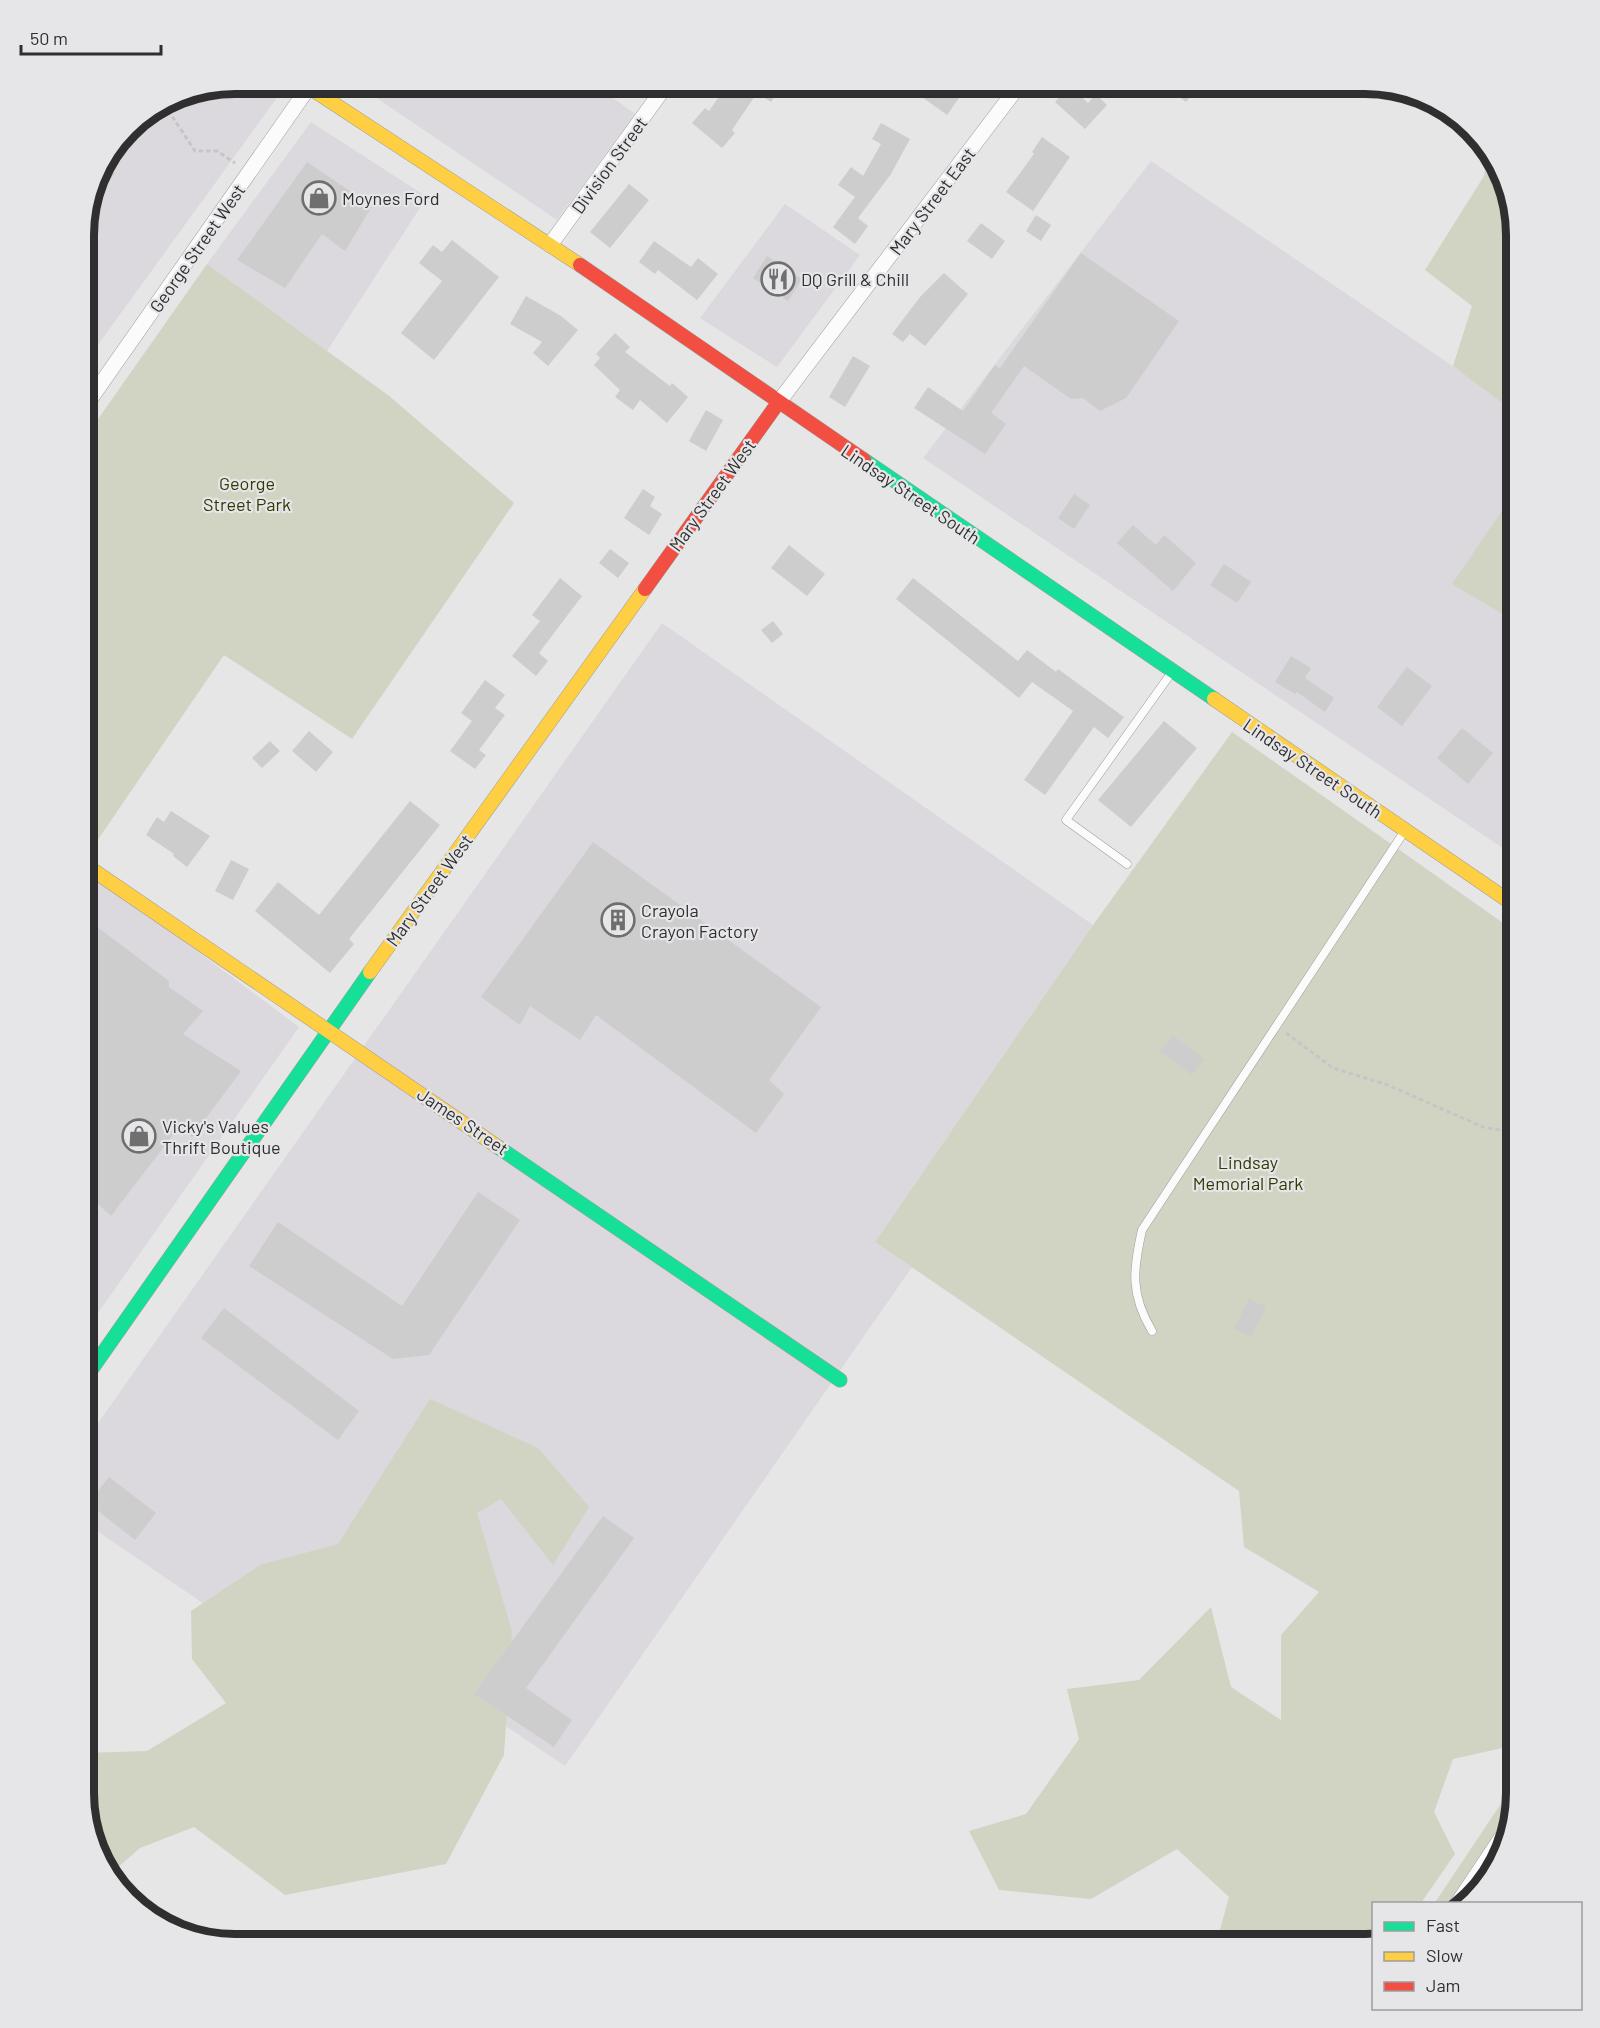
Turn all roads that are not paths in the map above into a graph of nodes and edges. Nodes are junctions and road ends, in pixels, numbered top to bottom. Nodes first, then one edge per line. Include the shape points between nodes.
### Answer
1 (301, 95) edge
2 (323, 95) edge
3 (659, 95) edge
4 (1010, 95) edge
5 (550, 244) junction
6 (95, 392) edge
7 (778, 403) junction
8 (1172, 672) junction
9 (1404, 830) junction
10 (1126, 864) dead end
11 (95, 871) edge
12 (1506, 899) edge
13 (328, 1031) junction
14 (1152, 1331) dead end
15 (94, 1365) edge
16 (840, 1380) dead end
17 (1499, 1835) edge
18 (1457, 1898) edge

1 - 6 street, George Street West
2 - 5 street, Lindsay Street South
3 - 5 street, Division Street
4 - 7 street, Mary Street East
5 - 7 street, Lindsay Street South
7 - 8 street, Lindsay Street South
7 - 13 street, Mary Street West
8 - 9 street, Lindsay Street South
8 - 10 lane via 1066,820
9 - 12 street, Lindsay Street South
9 - 14 lane via 1142,1230 1134,1266 1135,1291
11 - 13 street, James Street
13 - 15 street, Mary Street West
13 - 16 street, James Street
17 - 18 lane

